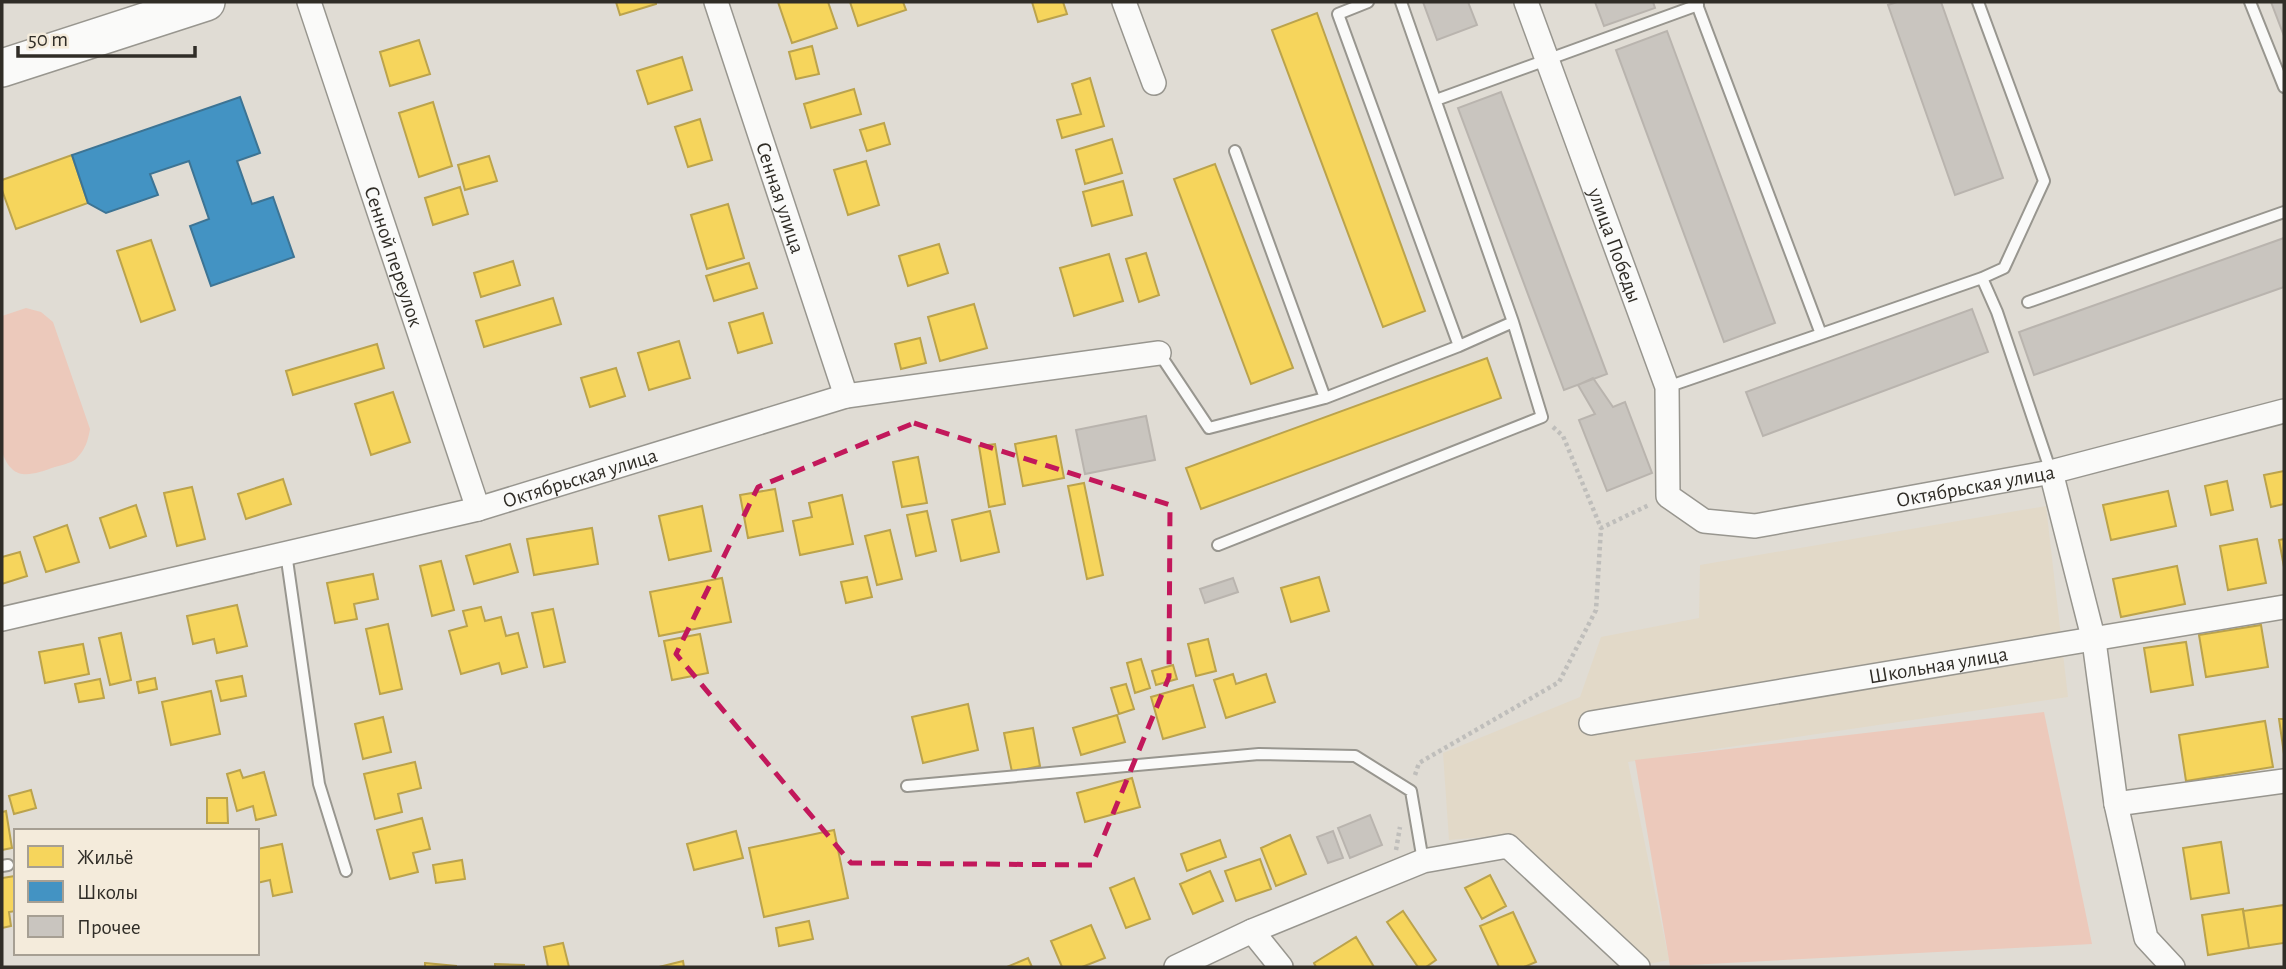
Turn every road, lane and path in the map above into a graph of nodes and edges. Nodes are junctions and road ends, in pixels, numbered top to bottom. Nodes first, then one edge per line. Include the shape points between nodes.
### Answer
1 (206, 2) edge
2 (309, 2) edge
3 (716, 2) edge
4 (1124, 2) edge
5 (1368, 2) edge
6 (1401, 2) edge
7 (1526, 2) edge
8 (1978, 2) edge
9 (2250, 2) edge
10 (1697, 3) edge
11 (1547, 61) junction
12 (2, 68) edge
13 (1154, 83) dead end
14 (2284, 88) edge
15 (1436, 100) junction
16 (1235, 151) dead end
17 (2284, 212) edge
18 (1982, 278) junction
19 (2028, 302) dead end
20 (1513, 323) junction
21 (1821, 334) junction
22 (1459, 346) junction
23 (1159, 353) joint
24 (1667, 387) junction
25 (846, 396) junction
26 (1325, 398) junction
27 (2284, 411) edge
28 (1542, 417) junction
29 (2051, 472) junction
30 (1668, 496) junction
31 (478, 509) junction
32 (1601, 527) junction
33 (1218, 545) dead end
34 (286, 553) junction
35 (2284, 607) edge
36 (2, 619) edge
37 (2094, 641) junction
38 (1591, 723) dead end
39 (2284, 781) edge
40 (906, 786) dead end
41 (1410, 791) junction
42 (2116, 804) junction
43 (1423, 861) junction
44 (346, 871) dead end
45 (1393, 873) junction
46 (1252, 931) junction
47 (1176, 967) edge
48 (1281, 967) edge
49 (1639, 967) edge
50 (2174, 967) edge

1 - 12 highway
2 - 31 street, Сенной переулок
3 - 25 street, Сенная улица
4 - 13 street
5 - 22 lane via 1338,14
6 - 15 lane
7 - 11 street, улица Победы
8 - 18 lane via 2044,181 2004,268
9 - 14 lane
10 - 11 lane
10 - 21 lane
11 - 15 lane
11 - 24 street, улица Победы
15 - 20 lane
16 - 26 lane
17 - 19 lane
18 - 21 lane
18 - 29 lane
20 - 22 lane
20 - 28 lane
21 - 24 lane
22 - 26 lane
23 - 25 street, Октябрьская улица
23 - 26 lane via 1209,428
24 - 30 street, улица Победы
25 - 31 street, Октябрьская улица
27 - 29 street, Октябрьская улица
28 - 32 path via 1563,436
28 - 33 lane
29 - 30 street, Октябрьская улица via 1755,526 1704,521
29 - 37 street
30 - 32 path
31 - 34 street, Октябрьская улица
32 - 41 path via 1596,610 1559,682 1419,763
34 - 36 street, Октябрьская улица
34 - 44 lane via 319,784
35 - 37 street, Школьная улица
37 - 38 street, Школьная улица
37 - 42 street
39 - 42 street
40 - 41 lane via 1259,754 1355,756
41 - 43 lane
41 - 45 path
42 - 50 street via 2146,938
43 - 45 street
43 - 49 street via 1508,846
45 - 46 street
46 - 47 street
46 - 48 street

